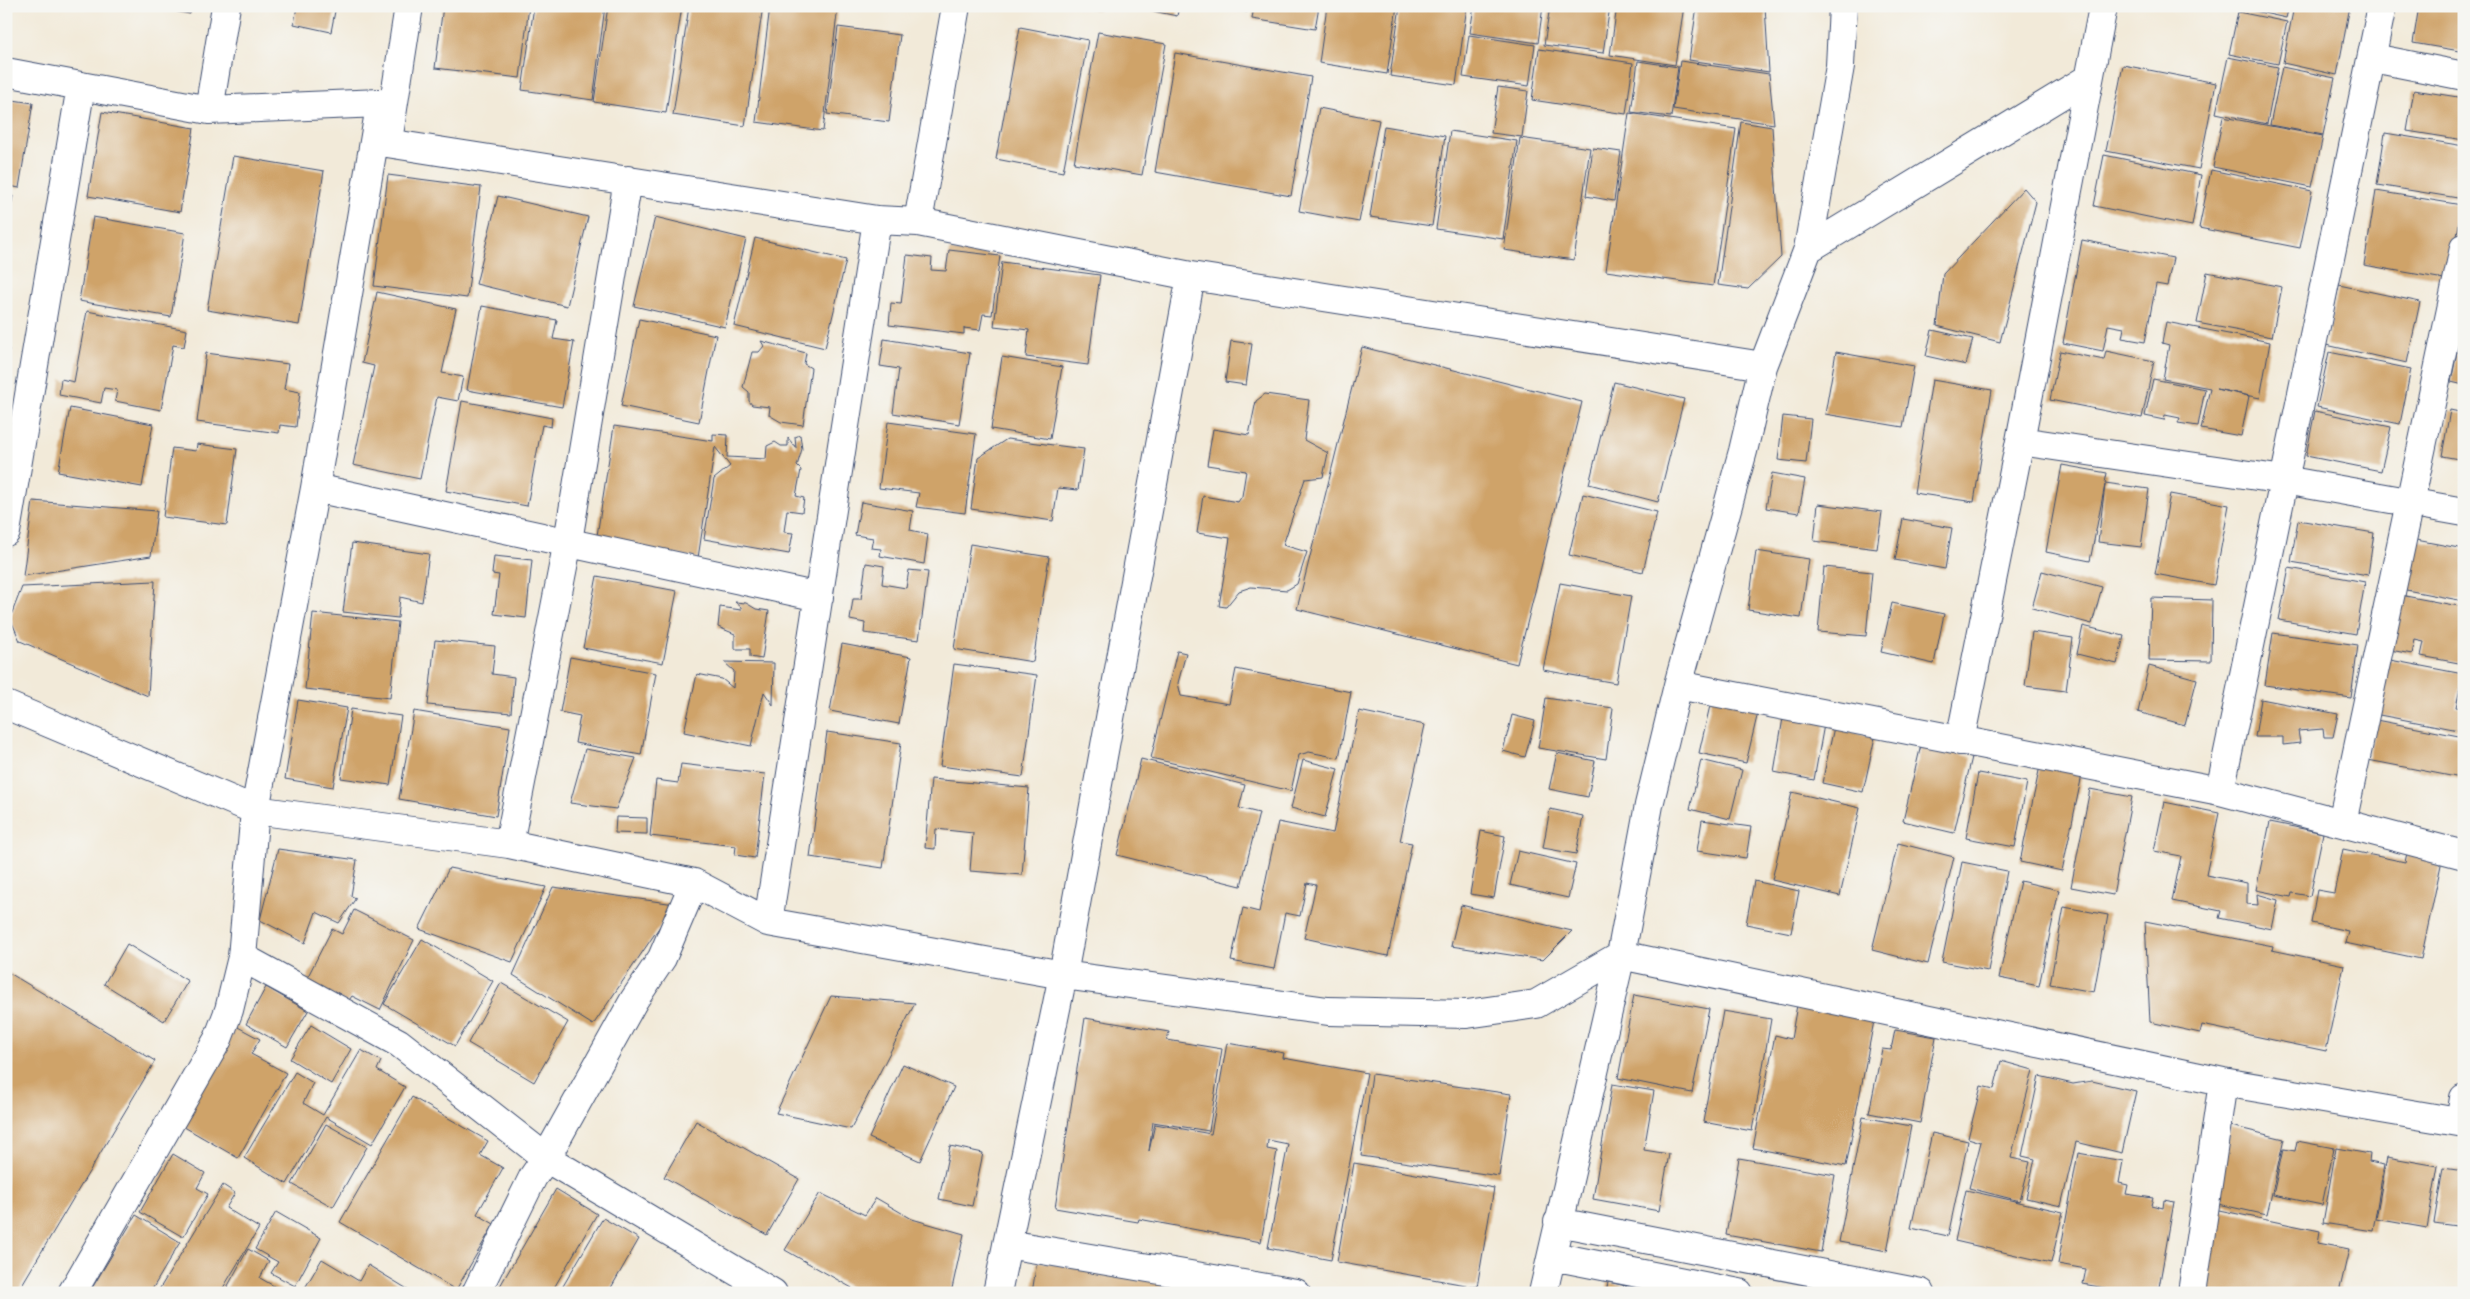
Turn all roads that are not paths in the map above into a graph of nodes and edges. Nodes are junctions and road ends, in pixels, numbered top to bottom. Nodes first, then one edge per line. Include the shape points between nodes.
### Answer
1 (226, 6) edge
2 (409, 6) edge
3 (956, 6) edge
4 (1844, 6) edge
5 (2102, 6) edge
6 (2382, 6) edge
7 (2373, 58) junction
8 (6, 72) edge
9 (2464, 76) edge
10 (2089, 78) junction
11 (81, 86) junction
12 (380, 103) junction
13 (209, 110) junction
14 (387, 143) junction
15 (628, 180) junction
16 (877, 220) junction
17 (918, 222) junction
18 (2464, 248) edge
19 (1808, 249) junction
20 (1191, 276) junction
21 (1763, 366) junction
22 (2020, 441) junction
23 (2284, 480) junction
24 (315, 488) junction
25 (2409, 504) junction
26 (2464, 512) edge
27 (6, 532) edge
28 (568, 541) junction
29 (819, 597) junction
30 (1678, 685) junction
31 (6, 705) edge
32 (1960, 741) junction
33 (2220, 791) junction
34 (255, 810) junction
35 (2342, 823) junction
36 (509, 844) junction
37 (2464, 855) edge
38 (694, 883) junction
39 (768, 922) junction
40 (1621, 955) junction
41 (242, 957) junction
42 (1063, 975) junction
43 (2223, 1082) junction
44 (2462, 1115) edge
45 (546, 1158) junction
46 (1558, 1222) junction
47 (1007, 1244) junction
48 (1552, 1256) junction
49 (72, 1293) edge
50 (476, 1293) edge
51 (773, 1293) edge
52 (997, 1293) edge
53 (1296, 1293) edge
54 (1543, 1293) edge
55 (1739, 1293) edge
56 (1921, 1293) edge
57 (2192, 1293) edge

1 - 13 street
2 - 14 street
3 - 17 street
4 - 19 street via 1840,66
5 - 10 street
6 - 7 street
7 - 9 street
7 - 23 street
8 - 11 street
10 - 19 street
10 - 22 street
11 - 13 street
11 - 27 street
12 - 13 street
12 - 14 street
12 - 24 street
14 - 15 street
15 - 16 street
15 - 28 street
16 - 17 street
16 - 29 street
17 - 20 street
18 - 25 street
19 - 21 street
20 - 21 street
20 - 42 street
21 - 30 street via 1743,451
22 - 23 street
22 - 32 street
23 - 25 street
23 - 33 street
24 - 28 street
24 - 34 street
25 - 26 street
25 - 35 street
28 - 29 street
28 - 36 street
29 - 39 street
30 - 32 street
30 - 40 street via 1649,805
31 - 34 street
32 - 33 street
33 - 35 street
34 - 36 street
34 - 41 street
35 - 37 street
36 - 38 street
38 - 39 street
38 - 45 street via 662,958 634,1000
39 - 42 street
40 - 42 street via 1536,1004 1467,1014 1328,1011
40 - 43 street
40 - 46 street
41 - 45 street via 399,1043
41 - 49 street via 218,1039
42 - 47 street
43 - 44 street
43 - 57 street
45 - 50 street via 533,1177
45 - 51 street
46 - 48 street
46 - 56 street
47 - 52 street
47 - 53 street
48 - 54 street
48 - 55 street

